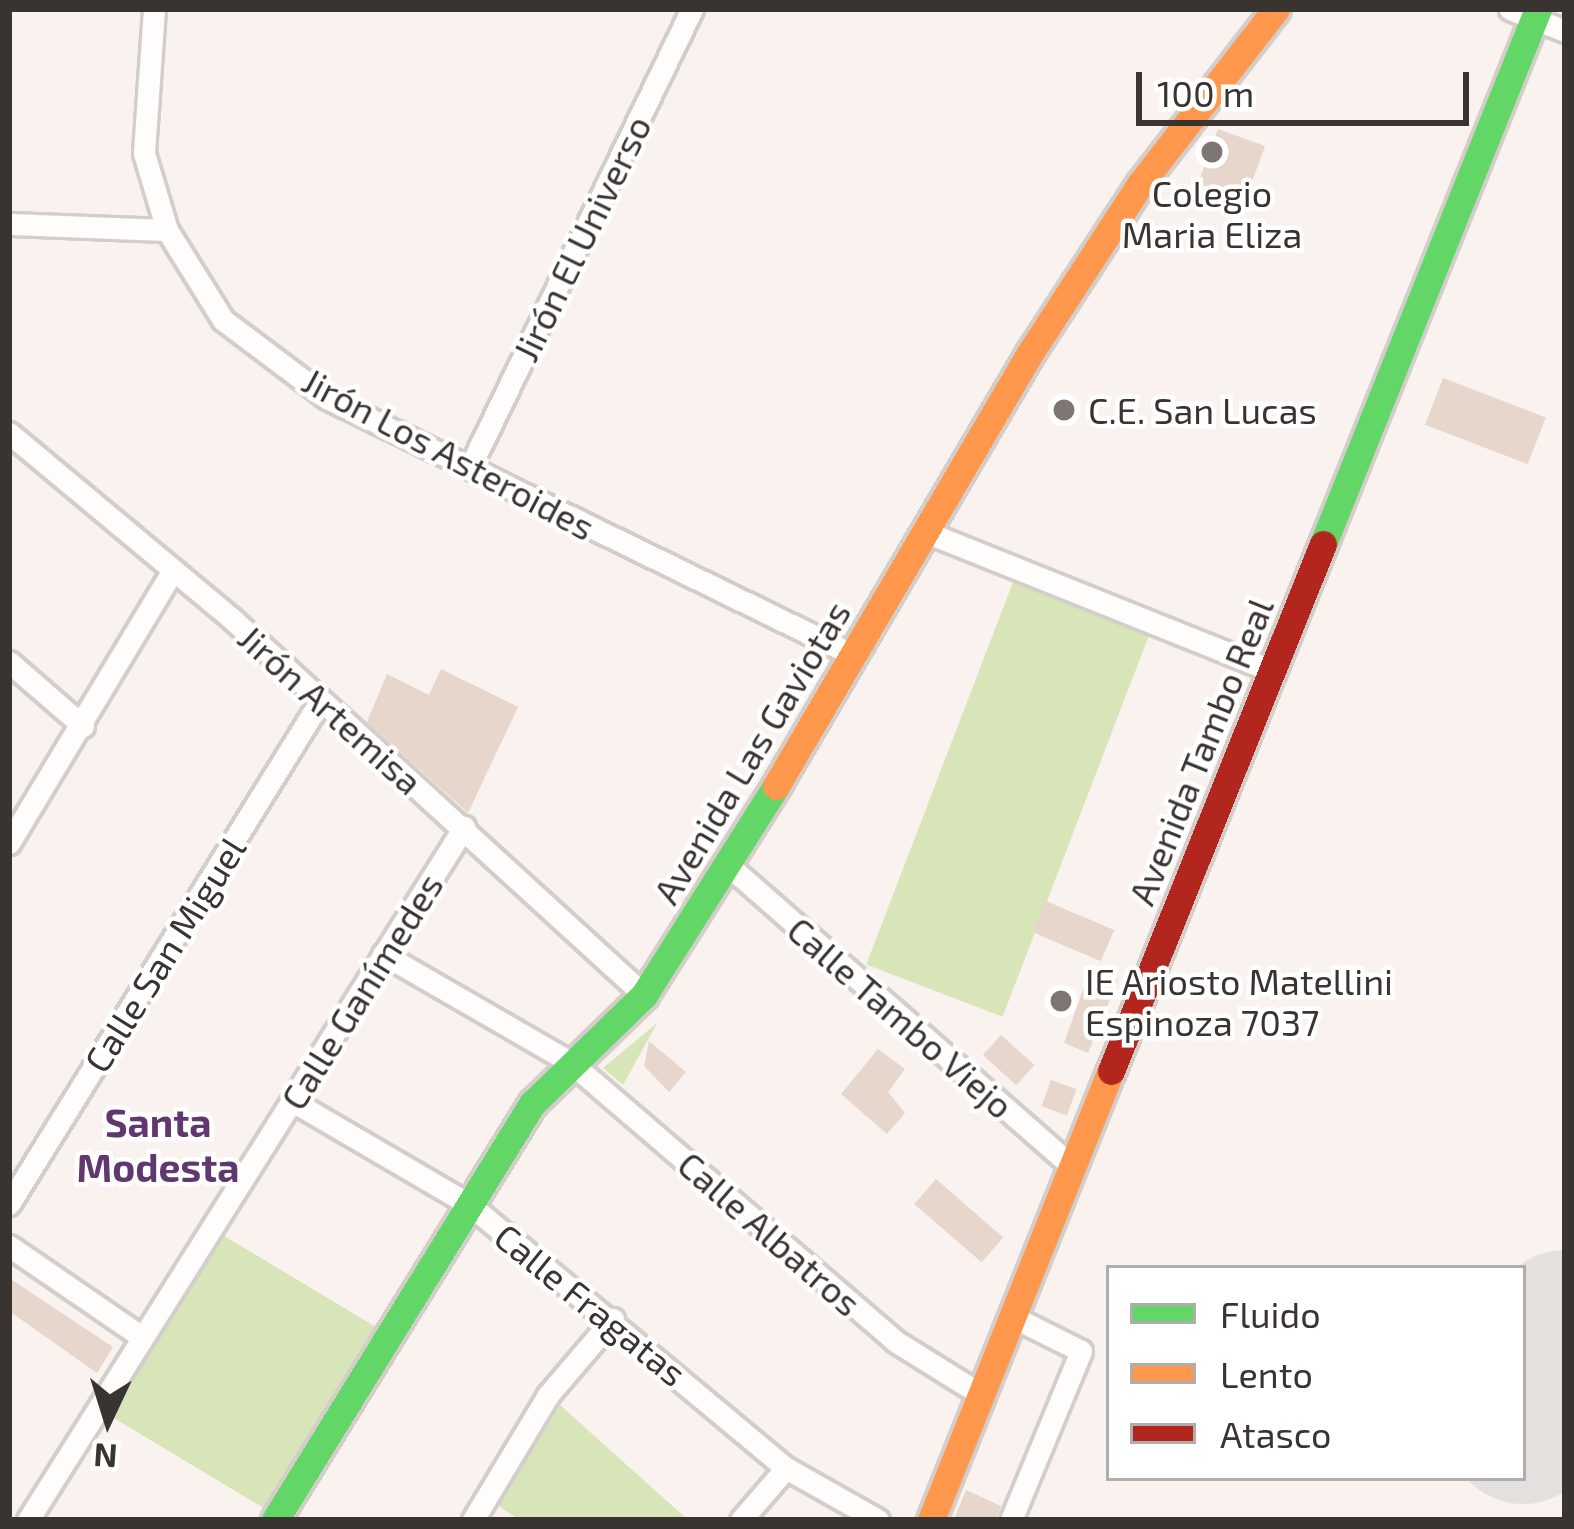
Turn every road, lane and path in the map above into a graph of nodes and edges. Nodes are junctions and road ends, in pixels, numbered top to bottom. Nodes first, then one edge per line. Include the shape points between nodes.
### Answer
1 (154, 9) edge
2 (692, 9) edge
3 (1276, 9) edge
4 (1527, 12) edge
5 (1565, 31) edge
6 (9, 224) edge
7 (167, 230) junction
8 (9, 434) edge
9 (470, 467) junction
10 (928, 533) junction
11 (171, 573) junction
12 (850, 654) junction
13 (9, 662) edge
14 (1270, 670) junction
15 (319, 704) junction
16 (83, 726) junction
17 (464, 827) junction
18 (9, 843) edge
19 (729, 866) junction
20 (383, 955) junction
21 (644, 995) junction
22 (570, 1062) junction
23 (294, 1102) junction
24 (1073, 1168) junction
25 (9, 1204) edge
26 (470, 1205) junction
27 (9, 1246) edge
28 (1011, 1316) junction
29 (613, 1319) junction
30 (139, 1335) junction
31 (977, 1392) junction
32 (787, 1468) junction
33 (28, 1520) edge
34 (275, 1520) edge
35 (473, 1520) edge
36 (741, 1520) edge
37 (878, 1520) edge
38 (932, 1520) edge
39 (1011, 1520) edge

1 - 7 street, Jirón Los Asteroides via 144,154
2 - 9 street, Jirón El Universo
3 - 10 street, Avenida Las Gaviotas via 1141,183 1030,353
4 - 5 street
4 - 14 street, Avenida Tambo Real
6 - 7 street
7 - 9 street, Jirón Los Asteroides via 223,320 327,398
8 - 11 street, Jirón Artemisa
9 - 12 street, Jirón Los Asteroides
10 - 12 street, Avenida Las Gaviotas
10 - 14 street
11 - 15 street, Jirón Artemisa via 231,618
11 - 16 street
12 - 19 street, Avenida Las Gaviotas
13 - 16 street
14 - 24 street, Avenida Tambo Real
15 - 17 street, Jirón Artemisa
15 - 25 street, Calle San Miguel
16 - 18 street
17 - 20 street, Calle Ganímedes
17 - 21 street, Jirón Artemisa
19 - 21 street, Avenida Las Gaviotas
19 - 24 street, Calle Tambo Viejo
20 - 22 street, Calle Albatros
20 - 23 street, Calle Ganímedes
21 - 22 street, Avenida Las Gaviotas
22 - 26 street, Avenida Las Gaviotas via 533,1102
22 - 31 street, Calle Albatros via 895,1341
23 - 26 street, Calle Fragatas
23 - 30 street, Calle Ganímedes
24 - 28 street, Avenida Tambo Real
26 - 29 street, Calle Fragatas
26 - 34 street, Avenida Las Gaviotas
27 - 30 street
28 - 31 street, Avenida Tambo Real
28 - 39 street via 1081,1351
29 - 32 street, Calle Fragatas
29 - 35 street via 548,1396
30 - 33 street, Calle Ganímedes
31 - 38 street, Avenida Tambo Real
32 - 36 street
32 - 37 street, Calle Fragatas

